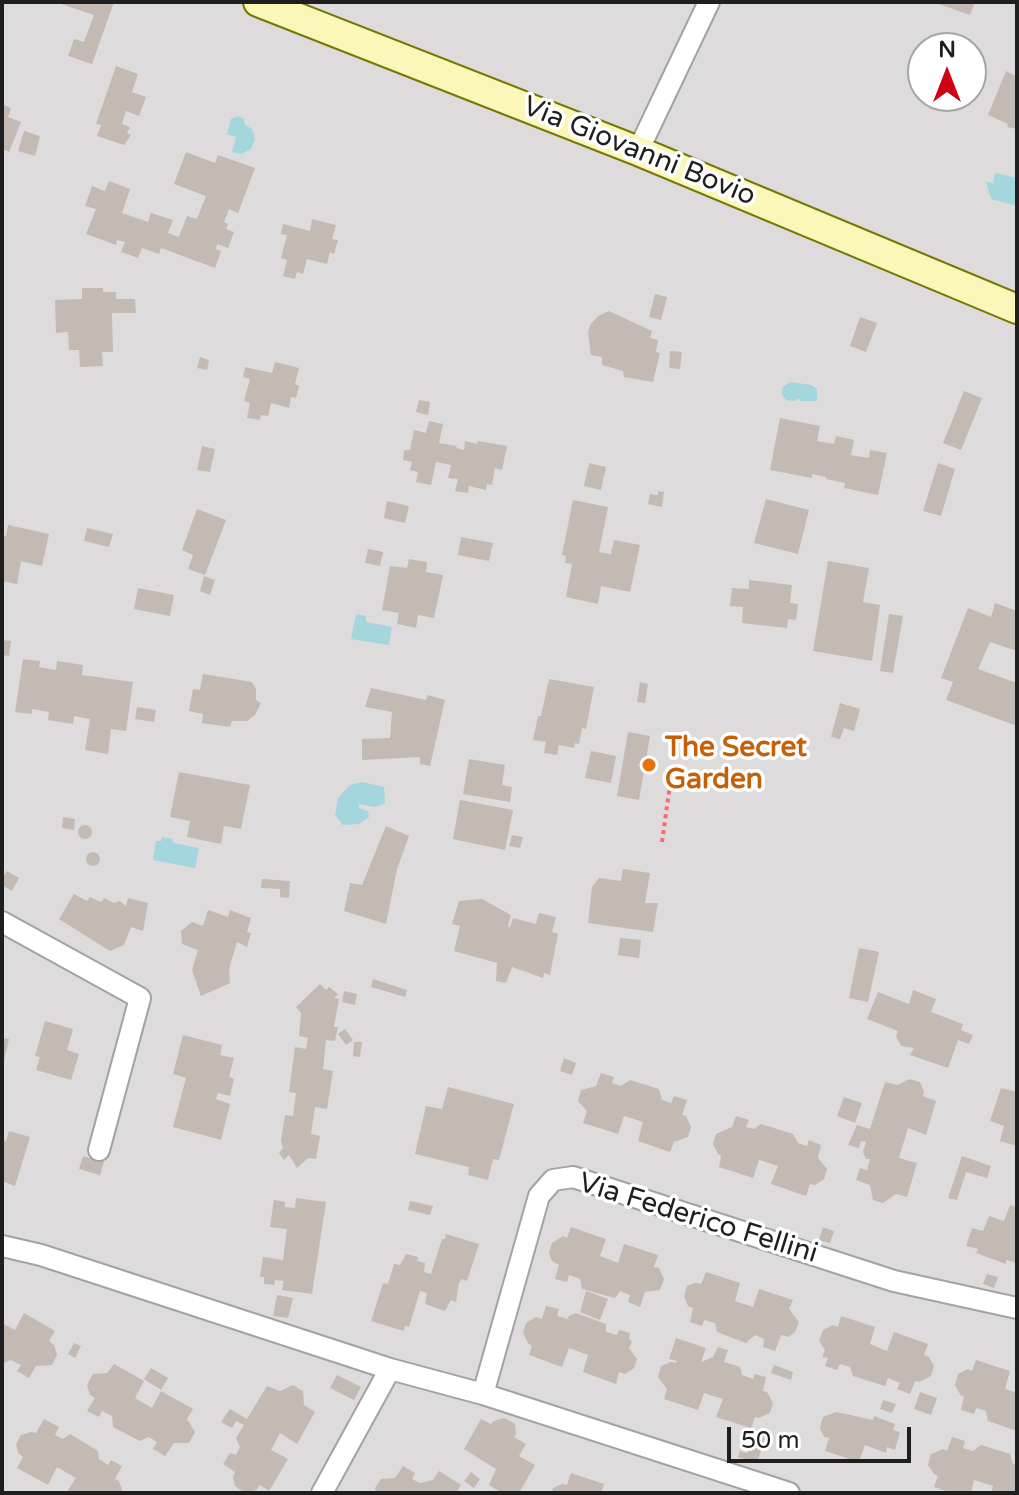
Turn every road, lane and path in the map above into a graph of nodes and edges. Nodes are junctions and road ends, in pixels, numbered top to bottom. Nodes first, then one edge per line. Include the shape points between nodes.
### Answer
1 (258, 2) edge
2 (709, 2) edge
3 (638, 151) junction
4 (1017, 309) edge
5 (670, 785) dead end
6 (662, 842) dead end
7 (2, 922) edge
8 (99, 1150) dead end
9 (2, 1246) edge
10 (1017, 1308) edge
11 (390, 1369) junction
12 (483, 1394) junction
13 (322, 1493) edge
14 (789, 1493) edge

1 - 3 main road, Via Giovanni Bovio
2 - 3 street
3 - 4 main road, Via Giovanni Bovio
5 - 6 path
7 - 8 street via 140,998
9 - 11 street
10 - 12 street, Via Federico Fellini via 894,1281 573,1177 553,1180 539,1196
11 - 12 street
11 - 13 street
12 - 14 street

